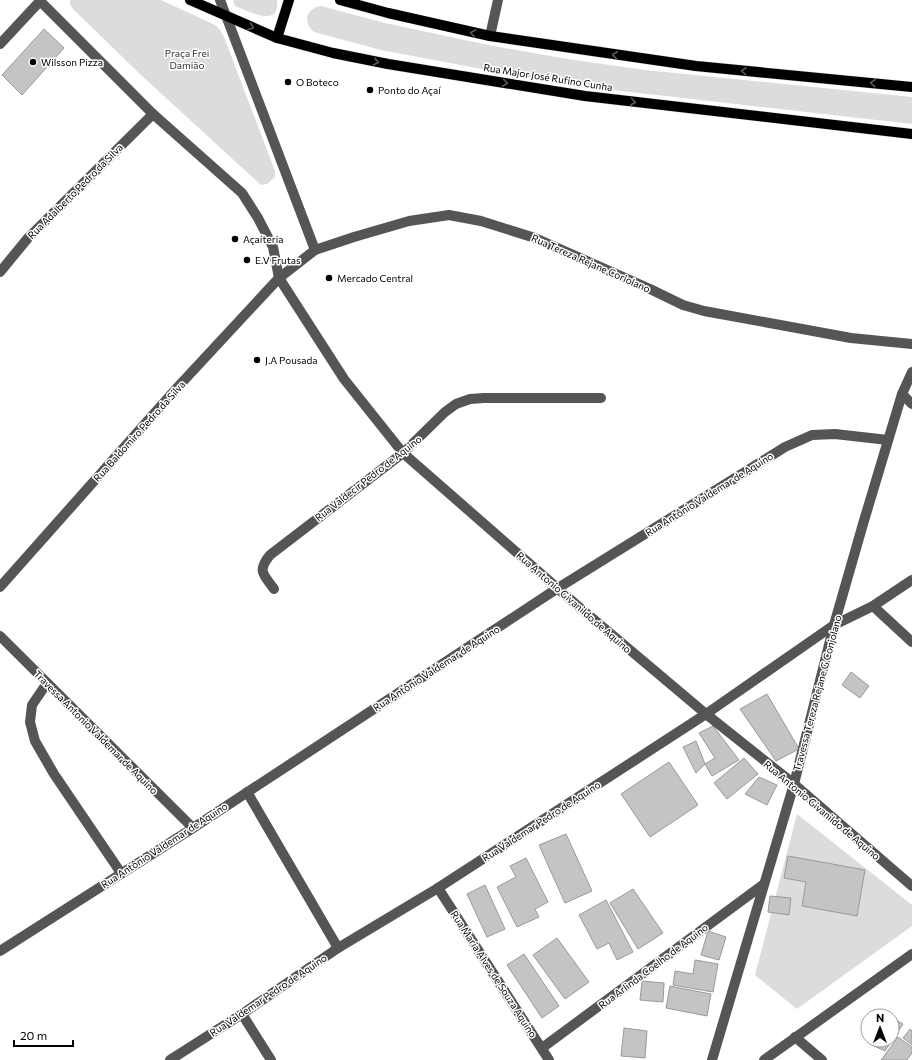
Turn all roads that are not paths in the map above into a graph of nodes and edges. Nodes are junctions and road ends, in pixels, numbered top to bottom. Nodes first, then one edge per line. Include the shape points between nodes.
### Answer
1 (40, 0) edge
2 (190, 0) edge
3 (220, 0) edge
4 (289, 0) edge
5 (340, 0) edge
6 (498, 0) edge
7 (226, 17) junction
8 (490, 36) junction
9 (277, 38) junction
10 (0, 44) edge
11 (912, 87) edge
12 (153, 114) junction
13 (912, 134) edge
14 (316, 250) junction
15 (0, 272) edge
16 (280, 278) junction
17 (912, 344) edge
18 (912, 372) edge
19 (902, 394) junction
20 (601, 398) dead end
21 (912, 404) edge
22 (888, 440) junction
23 (403, 452) junction
24 (912, 580) edge
25 (0, 587) edge
26 (558, 588) junction
27 (274, 589) dead end
28 (873, 606) junction
29 (834, 625) junction
30 (0, 636) edge
31 (912, 642) edge
32 (46, 683) junction
33 (706, 714) junction
34 (794, 784) junction
35 (247, 792) junction
36 (193, 828) junction
37 (122, 873) junction
38 (764, 884) junction
39 (912, 886) edge
40 (438, 888) junction
41 (338, 948) junction
42 (0, 951) edge
43 (912, 954) edge
44 (242, 1014) junction
45 (795, 1037) junction
46 (542, 1048) junction
47 (170, 1060) edge
48 (272, 1060) edge
49 (549, 1060) edge
50 (712, 1060) edge
51 (764, 1060) edge
52 (822, 1060) edge

1 - 10 street
1 - 12 street
2 - 7 main road, Rua Major José Rufino Cunha
3 - 7 street
4 - 9 main road
8 -> 5 main road via 388,14
6 - 8 street
7 -> 9 main road, Rua Major José Rufino Cunha
7 - 14 street
11 -> 8 main road via 696,66
9 -> 13 main road, Rua Major José Rufino Cunha via 388,64 585,96
12 - 15 street, Rua Adalberto Pedro da Silva via 28,238
12 - 16 street via 242,193 273,247
14 - 16 street, Rua Tereza Rejane Coriolano
14 - 17 street, Rua Tereza Rejane Coriolano via 409,220 449,215 481,220 535,238 683,305 851,338
16 - 23 street, Rua Antonio Givanildo de Aquino via 344,379
16 - 25 street, Rua Baldomiro Pedro da Silva via 175,390
18 - 19 street, Travessa Tereza Rejane G Conjolano
19 - 21 street
19 - 22 street, Travessa Tereza Rejane G Conjolano
20 - 23 street, Rua Valdecir Pedro de Aquino via 470,399 456,404 445,412
22 - 26 street, Rua Antônio Valdemar de Aquino via 835,434 812,435 785,447
22 - 29 street, Travessa Tereza Rejane G Conjolano
23 - 26 street, Rua Antonio Givanildo de Aquino
23 - 27 street, Rua Valdecir Pedro de Aquino via 270,555 261,568 262,574
24 - 28 street, Rua Valdemar Pedro de Aquino
26 - 33 street, Rua Antonio Givanildo de Aquino
26 - 35 street, Rua Antônio Valdemar de Aquino
28 - 29 street, Rua Valdemar Pedro de Aquino
28 - 31 street
29 - 33 street, Rua Valdemar Pedro de Aquino
29 - 34 street, Travessa Tereza Rejane G Conjolano
30 - 32 street, Travessa Antonio Valdemar de Aquino
32 - 36 street, Travessa Antonio Valdemar de Aquino
32 - 37 street via 32,705 30,722 35,741 54,774
33 - 34 street, Rua Antonio Givanildo de Aquino
33 - 40 street, Rua Valdemar Pedro de Aquino
34 - 38 street, Travessa Tereza Rejane G Conjolano
34 - 39 street, Rua Antonio Givanildo de Aquino
35 - 36 street, Rua Antônio Valdemar de Aquino
35 - 41 street
36 - 37 street, Rua Antônio Valdemar de Aquino
37 - 42 street, Rua Antônio Valdemar de Aquino
38 - 46 street, Rua Arlinda Coelho de Aquino
38 - 50 street, Travessa Tereza Rejane G Conjolano
40 - 41 street, Rua Valdemar Pedro de Aquino
40 - 46 street, Rua Maria Alves de Souza Aquino
41 - 44 street, Rua Valdemar Pedro de Aquino
43 - 45 street
44 - 47 street, Rua Valdemar Pedro de Aquino
44 - 48 street
45 - 51 street
45 - 52 street
46 - 49 street, Rua Maria Alves de Souza Aquino

